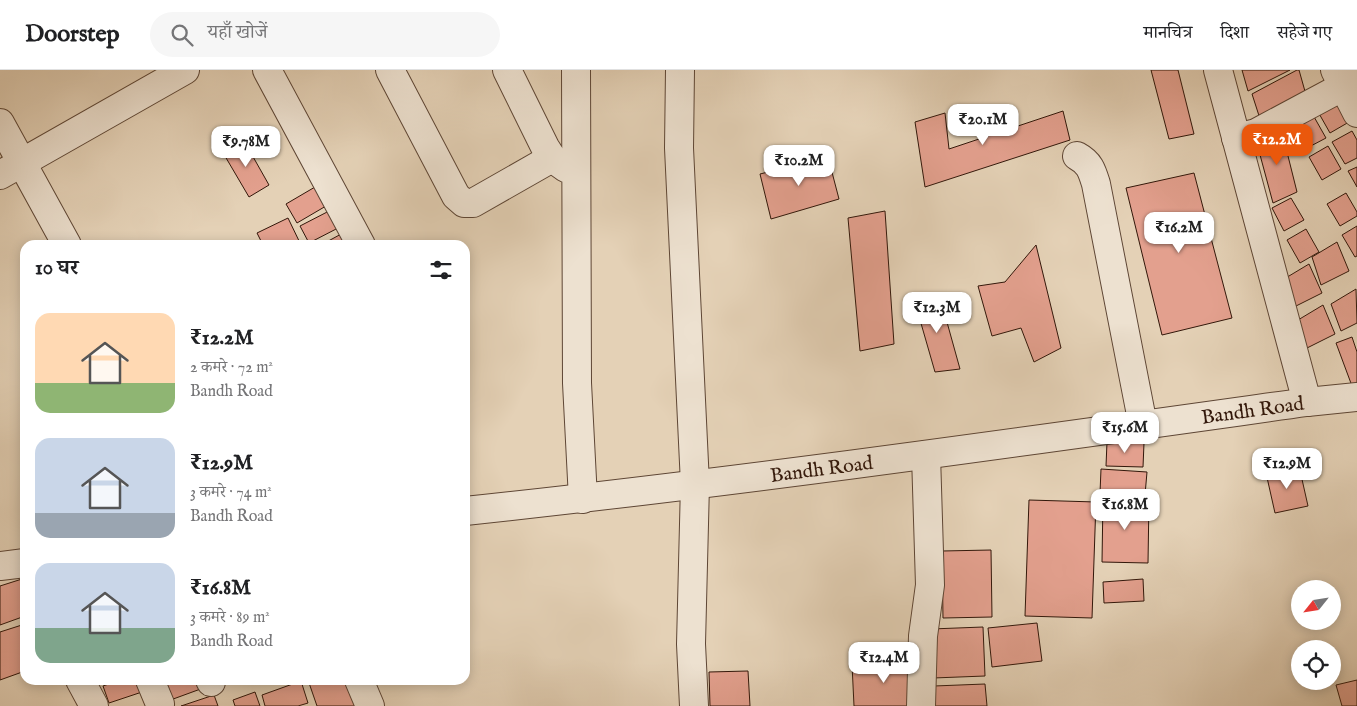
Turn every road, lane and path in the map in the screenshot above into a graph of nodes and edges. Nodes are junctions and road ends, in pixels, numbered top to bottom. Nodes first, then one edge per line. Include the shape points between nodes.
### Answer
1 (185, 70) edge
2 (267, 70) edge
3 (390, 70) edge
4 (507, 70) edge
5 (576, 70) edge
6 (680, 70) edge
7 (1218, 70) edge
8 (1345, 79) edge
9 (1357, 113) edge
10 (0, 123) edge
11 (1236, 138) junction
12 (1077, 156) dead end
13 (552, 158) junction
14 (11, 170) edge
15 (577, 170) junction
16 (63, 240) edge
17 (358, 240) edge
18 (1357, 397) edge
19 (1307, 402) junction
20 (1143, 425) junction
21 (926, 455) junction
22 (695, 484) junction
23 (583, 499) junction
24 (470, 510) edge
25 (83, 685) edge
26 (361, 685) edge
27 (94, 706) edge
28 (370, 706) edge
29 (694, 706) edge
30 (921, 706) edge

1 - 14 street
2 - 17 street
3 - 13 street via 456,196 464,203 473,202
4 - 13 street
5 - 15 street
6 - 22 street via 679,148
7 - 11 street
8 - 9 street
8 - 11 street via 1256,133
10 - 14 street
11 - 19 street
12 - 20 street via 1091,167 1096,184
13 - 15 street
14 - 16 street
15 - 23 street via 577,383
18 - 19 street, Bandh Road
19 - 20 street, Bandh Road
20 - 21 street, Bandh Road
21 - 22 street, Bandh Road
21 - 30 street via 930,585 923,636
22 - 23 street, Bandh Road
22 - 29 street via 691,644
23 - 24 street, Bandh Road
25 - 27 street
26 - 28 street

